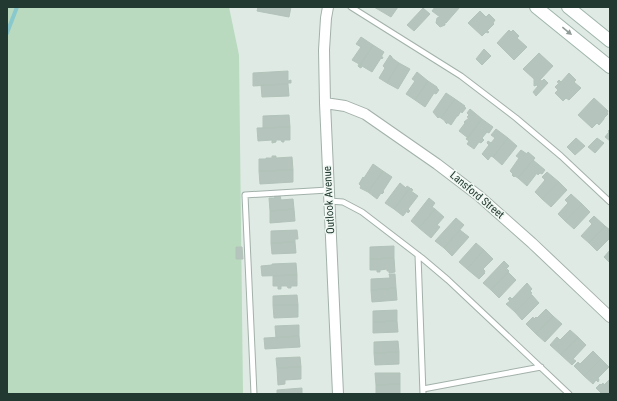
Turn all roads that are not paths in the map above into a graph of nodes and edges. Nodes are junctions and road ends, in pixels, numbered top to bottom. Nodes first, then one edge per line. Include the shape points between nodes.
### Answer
1 (328, 7) edge
2 (351, 7) edge
3 (536, 7) edge
4 (568, 7) edge
5 (610, 41) edge
6 (610, 66) edge
7 (325, 103) junction
8 (328, 190) junction
9 (329, 201) junction
10 (610, 202) edge
11 (418, 255) junction
12 (610, 317) edge
13 (541, 367) junction
14 (423, 392) edge
15 (254, 394) edge
16 (338, 394) edge
17 (569, 394) edge

1 - 7 street, Outlook Avenue via 324,50
2 - 10 lane via 461,76 561,156
3 -> 6 main road
4 - 5 main road
7 - 8 street, Outlook Avenue
7 - 12 street, Lansford Street via 345,106 365,114 437,164 479,196
8 - 9 street, Outlook Avenue
8 - 15 lane via 245,195
9 - 11 lane via 343,202 356,209
9 - 16 street, Outlook Avenue
11 - 13 lane
11 - 14 lane
13 - 14 lane
13 - 17 lane

